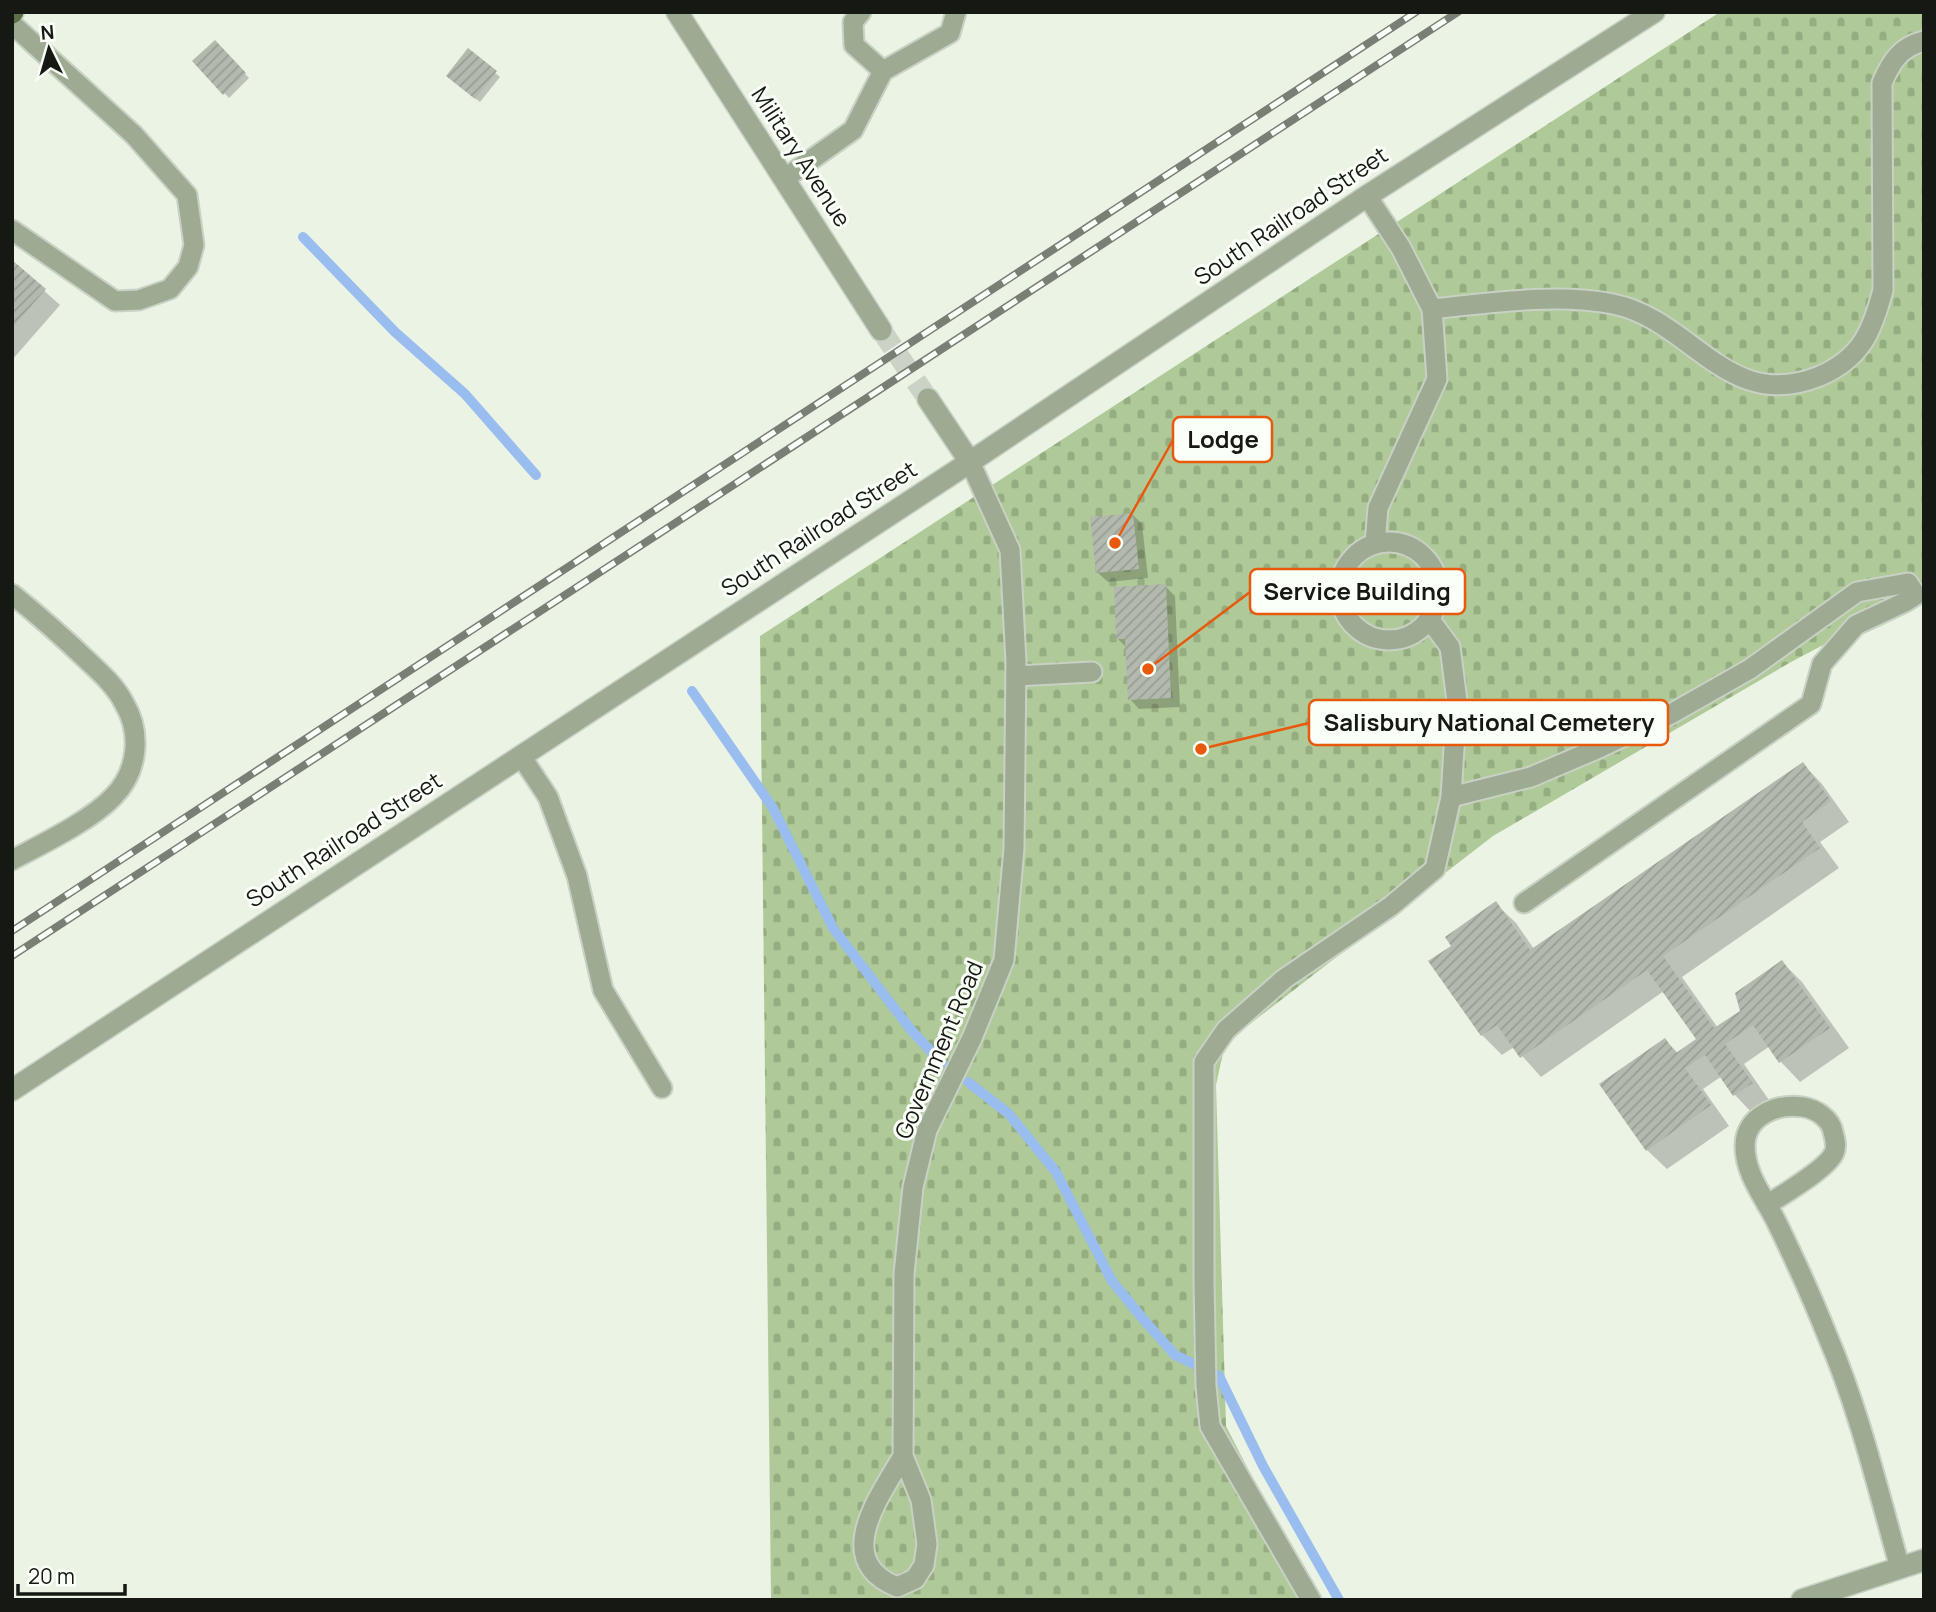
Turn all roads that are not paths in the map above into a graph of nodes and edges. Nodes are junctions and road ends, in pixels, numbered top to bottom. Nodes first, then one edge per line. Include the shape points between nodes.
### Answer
1 (677, 12) edge
2 (861, 12) edge
3 (956, 12) edge
4 (1654, 12) edge
5 (12, 24) edge
6 (1924, 41) edge
7 (883, 71) junction
8 (784, 179) junction
9 (1367, 196) junction
10 (12, 230) edge
11 (1432, 309) junction
12 (881, 330) tunnel mouth
13 (928, 399) tunnel mouth
14 (970, 461) junction
15 (1375, 544) junction
16 (12, 594) edge
17 (1430, 620) junction
18 (1092, 672) dead end
19 (1016, 676) junction
20 (521, 756) junction
21 (1451, 797) junction
22 (12, 860) edge
23 (1524, 903) dead end
24 (662, 1088) dead end
25 (12, 1090) edge
26 (1767, 1205) junction
27 (903, 1456) junction
28 (1924, 1560) edge
29 (1900, 1568) junction
30 (1311, 1600) edge
31 (1802, 1600) edge

1 - 8 street, Military Avenue
2 - 7 lane via 853,22 854,45
3 - 7 lane via 950,33
4 - 9 street, South Railroad Street
5 - 10 lane via 134,135 187,195 194,245 188,267 170,289 139,300 115,301
6 - 11 lane via 1910,44 1892,61 1882,83 1883,290 1862,347 1837,369 1804,382 1773,386 1742,379 1649,315 1614,304 1508,301
7 - 8 lane via 853,130
8 - 12 street, Military Avenue
9 - 11 lane via 1401,248
9 - 14 street, South Railroad Street
11 - 15 lane via 1437,379 1378,508
13 - 14 street
14 - 19 lane, Government Road via 1010,550
14 - 20 street, South Railroad Street
15 - 17 lane via 1405,545 1429,562 1439,591
15 - 17 lane via 1348,563 1341,579 1339,597 1354,627 1385,641 1403,639
16 - 22 lane via 109,682 125,703 136,744 133,763 113,798
17 - 21 lane via 1450,647 1457,701
18 - 19 lane
19 - 27 lane, Government Road via 1014,848 1004,960 927,1130 913,1187 904,1274
20 - 24 lane via 548,797 577,876 603,990
20 - 25 street, South Railroad Street
21 - 23 lane via 1531,776 1669,715 1750,669 1857,592 1908,583 1916,595 1856,625 1822,664 1811,704
21 - 30 lane via 1435,869 1391,906 1284,979 1226,1030 1204,1062 1210,1426
26 - 26 lane via 1748,1165 1748,1130 1762,1114 1774,1109 1812,1109 1833,1128 1834,1153
26 - 29 lane via 1847,1385
27 - 27 lane, Government Road via 864,1531 870,1570 897,1587 915,1579 924,1566 927,1544 920,1500
28 - 29 street
29 - 31 street

